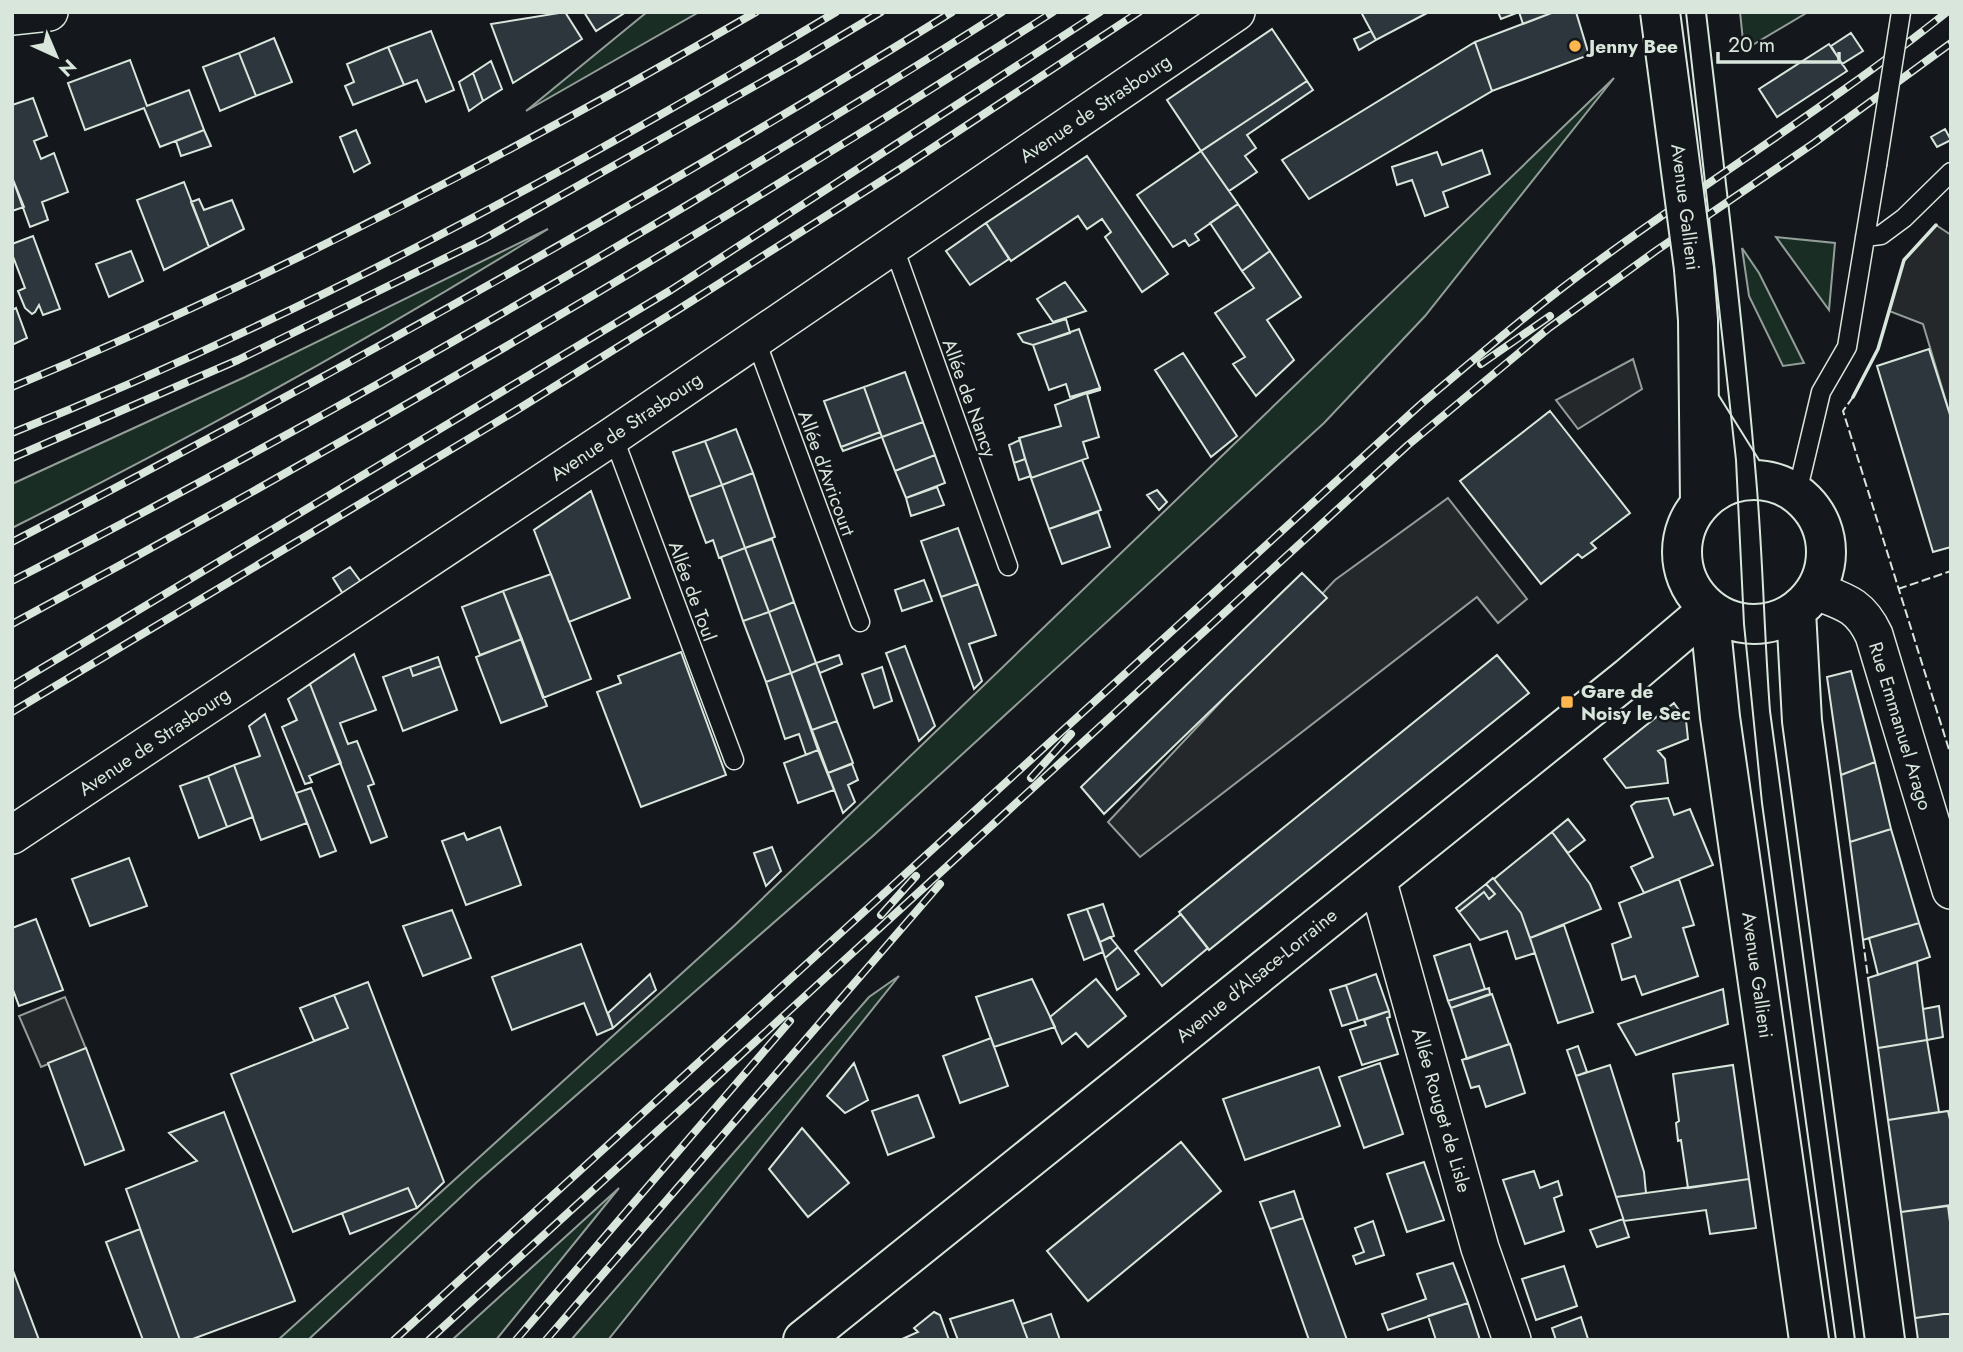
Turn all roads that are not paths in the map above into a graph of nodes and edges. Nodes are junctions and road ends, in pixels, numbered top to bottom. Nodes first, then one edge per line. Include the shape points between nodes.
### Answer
1 (49, 12) edge
2 (1236, 12) edge
3 (1660, 12) edge
4 (1901, 12) edge
5 (12, 16) edge
6 (1951, 172) edge
7 (1865, 237) junction
8 (893, 245) junction
9 (755, 338) junction
10 (1700, 403) junction
11 (613, 436) junction
12 (1748, 480) junction
13 (1797, 493) junction
14 (1700, 504) junction
15 (1008, 566) dead end
16 (1806, 601) junction
17 (1709, 609) junction
18 (860, 622) dead end
19 (734, 760) dead end
20 (12, 835) edge
21 (1377, 879) junction
22 (1951, 890) edge
23 (803, 1340) edge
24 (1512, 1340) edge
25 (1810, 1340) edge
26 (1885, 1340) edge

1 - 5 street
2 - 8 street, Avenue de Strasbourg
3 - 10 street, Avenue Gallieni, bridge via 1694,269
4 - 7 lane, bridge
6 - 7 lane via 1904,218 1881,235
7 - 13 lane via 1847,347 1821,392
8 - 9 street, Avenue de Strasbourg
8 - 15 lane, Allée de Nancy
9 - 11 street, Avenue de Strasbourg
9 - 18 lane, Allée d'Avricourt
10 - 12 street
10 - 14 street, Avenue Gallieni
11 - 19 lane, Allée de Toul
11 - 20 street, Avenue de Strasbourg
12 - 13 street via 1777,483
12 - 14 street via 1717,490
13 - 16 street via 1816,513 1826,538 1826,565
14 - 17 street via 1685,530 1682,559 1690,587
16 - 17 street via 1781,620 1763,625 1725,619
16 - 22 street, Rue Emmanuel Arago via 1851,604 1866,618
16 - 26 street via 1802,720
17 - 21 street, Avenue d'Alsace-Lorraine
17 - 25 street, Avenue Gallieni via 1720,717
21 - 23 street, Avenue d'Alsace-Lorraine
21 - 24 street, Allée Rouget de Lisle via 1480,1248

